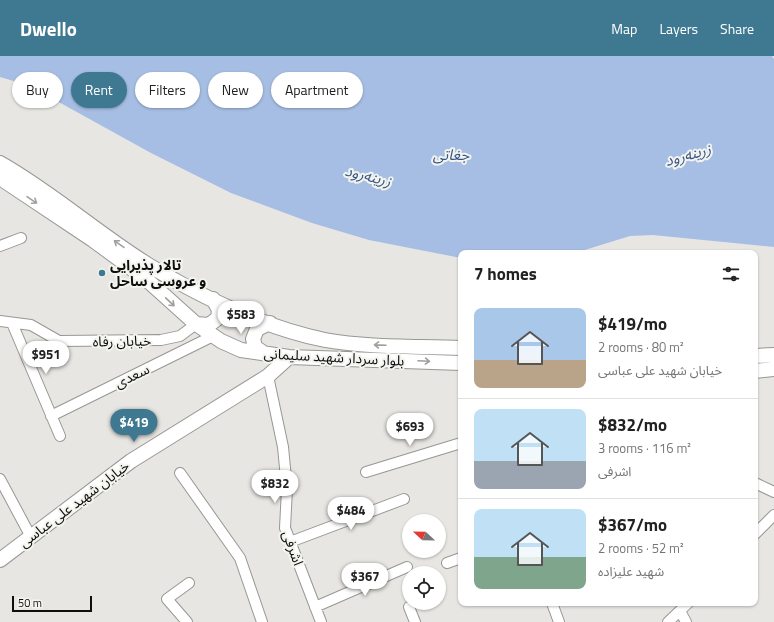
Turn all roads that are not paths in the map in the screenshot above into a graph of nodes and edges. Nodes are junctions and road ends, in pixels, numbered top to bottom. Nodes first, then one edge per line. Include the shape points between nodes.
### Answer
1 (0, 163) edge
2 (0, 178) edge
3 (20, 238) dead end
4 (0, 246) edge
5 (212, 299) junction
6 (0, 321) edge
7 (12, 322) junction
8 (270, 323) junction
9 (196, 324) junction
10 (213, 336) junction
11 (458, 348) edge
12 (265, 354) junction
13 (774, 355) edge
14 (758, 356) edge
15 (289, 357) junction
16 (458, 363) edge
17 (774, 369) edge
18 (758, 371) edge
19 (268, 376) junction
20 (51, 416) junction
21 (60, 436) dead end
22 (458, 445) edge
23 (366, 472) dead end
24 (180, 473) dead end
25 (0, 479) edge
26 (758, 484) edge
27 (774, 492) edge
28 (404, 499) dead end
29 (774, 514) edge
30 (758, 531) edge
31 (31, 537) junction
32 (290, 542) junction
33 (458, 559) edge
34 (0, 560) edge
35 (447, 562) dead end
36 (402, 569) edge
37 (189, 583) dead end
38 (315, 606) junction
39 (553, 606) edge
40 (685, 606) edge
41 (410, 610) edge
42 (680, 611) junction
43 (187, 622) edge
44 (262, 622) edge
45 (321, 622) edge
46 (415, 622) edge
47 (560, 622) edge
48 (668, 622) edge
49 (686, 622) edge

5 -> 1 main road, بلوار سردار شهید سلیمانی via 149,265
2 -> 9 main road, بلوار سردار شهید سلیمانی via 146,279
3 - 4 street
5 - 8 main road, بلوار سردار شهید سلیمانی
5 - 9 main road via 219,310 218,318 209,325
6 - 7 street, خیابان رفاه
7 - 9 street, خیابان رفاه via 31,324 59,341 161,340 180,336
7 - 20 street
11 -> 8 main road, بلوار سردار شهید سلیمانی via 354,344 325,340
8 - 12 main road via 257,329 253,339 255,347
9 - 10 main road, بلوار سردار شهید سلیمانی
10 - 12 main road, بلوار سردار شهید سلیمانی via 241,350
10 - 20 street, سعدی
12 - 15 main road, بلوار سردار شهید سلیمانی
13 - 14 main road
15 -> 16 main road, بلوار سردار شهید سلیمانی
15 - 19 main road, خیابان شهید علی عباسی
17 - 18 main road
19 - 31 main road, خیابان شهید علی عباسی via 130,461
19 - 32 street, اشرفی via 283,447 287,489 285,528
20 - 21 street
22 - 23 street
24 - 44 street via 240,558
25 - 31 street
26 - 27 street
28 - 32 street
29 - 30 street
31 - 34 main road, خیابان شهید علی عباسی
32 - 38 street, اشرفی
33 - 35 street
36 - 38 street
37 - 43 street via 167,600
38 - 45 street, اشرفی
39 - 47 street
40 - 42 street
41 - 46 street
42 - 48 street
42 - 49 street

